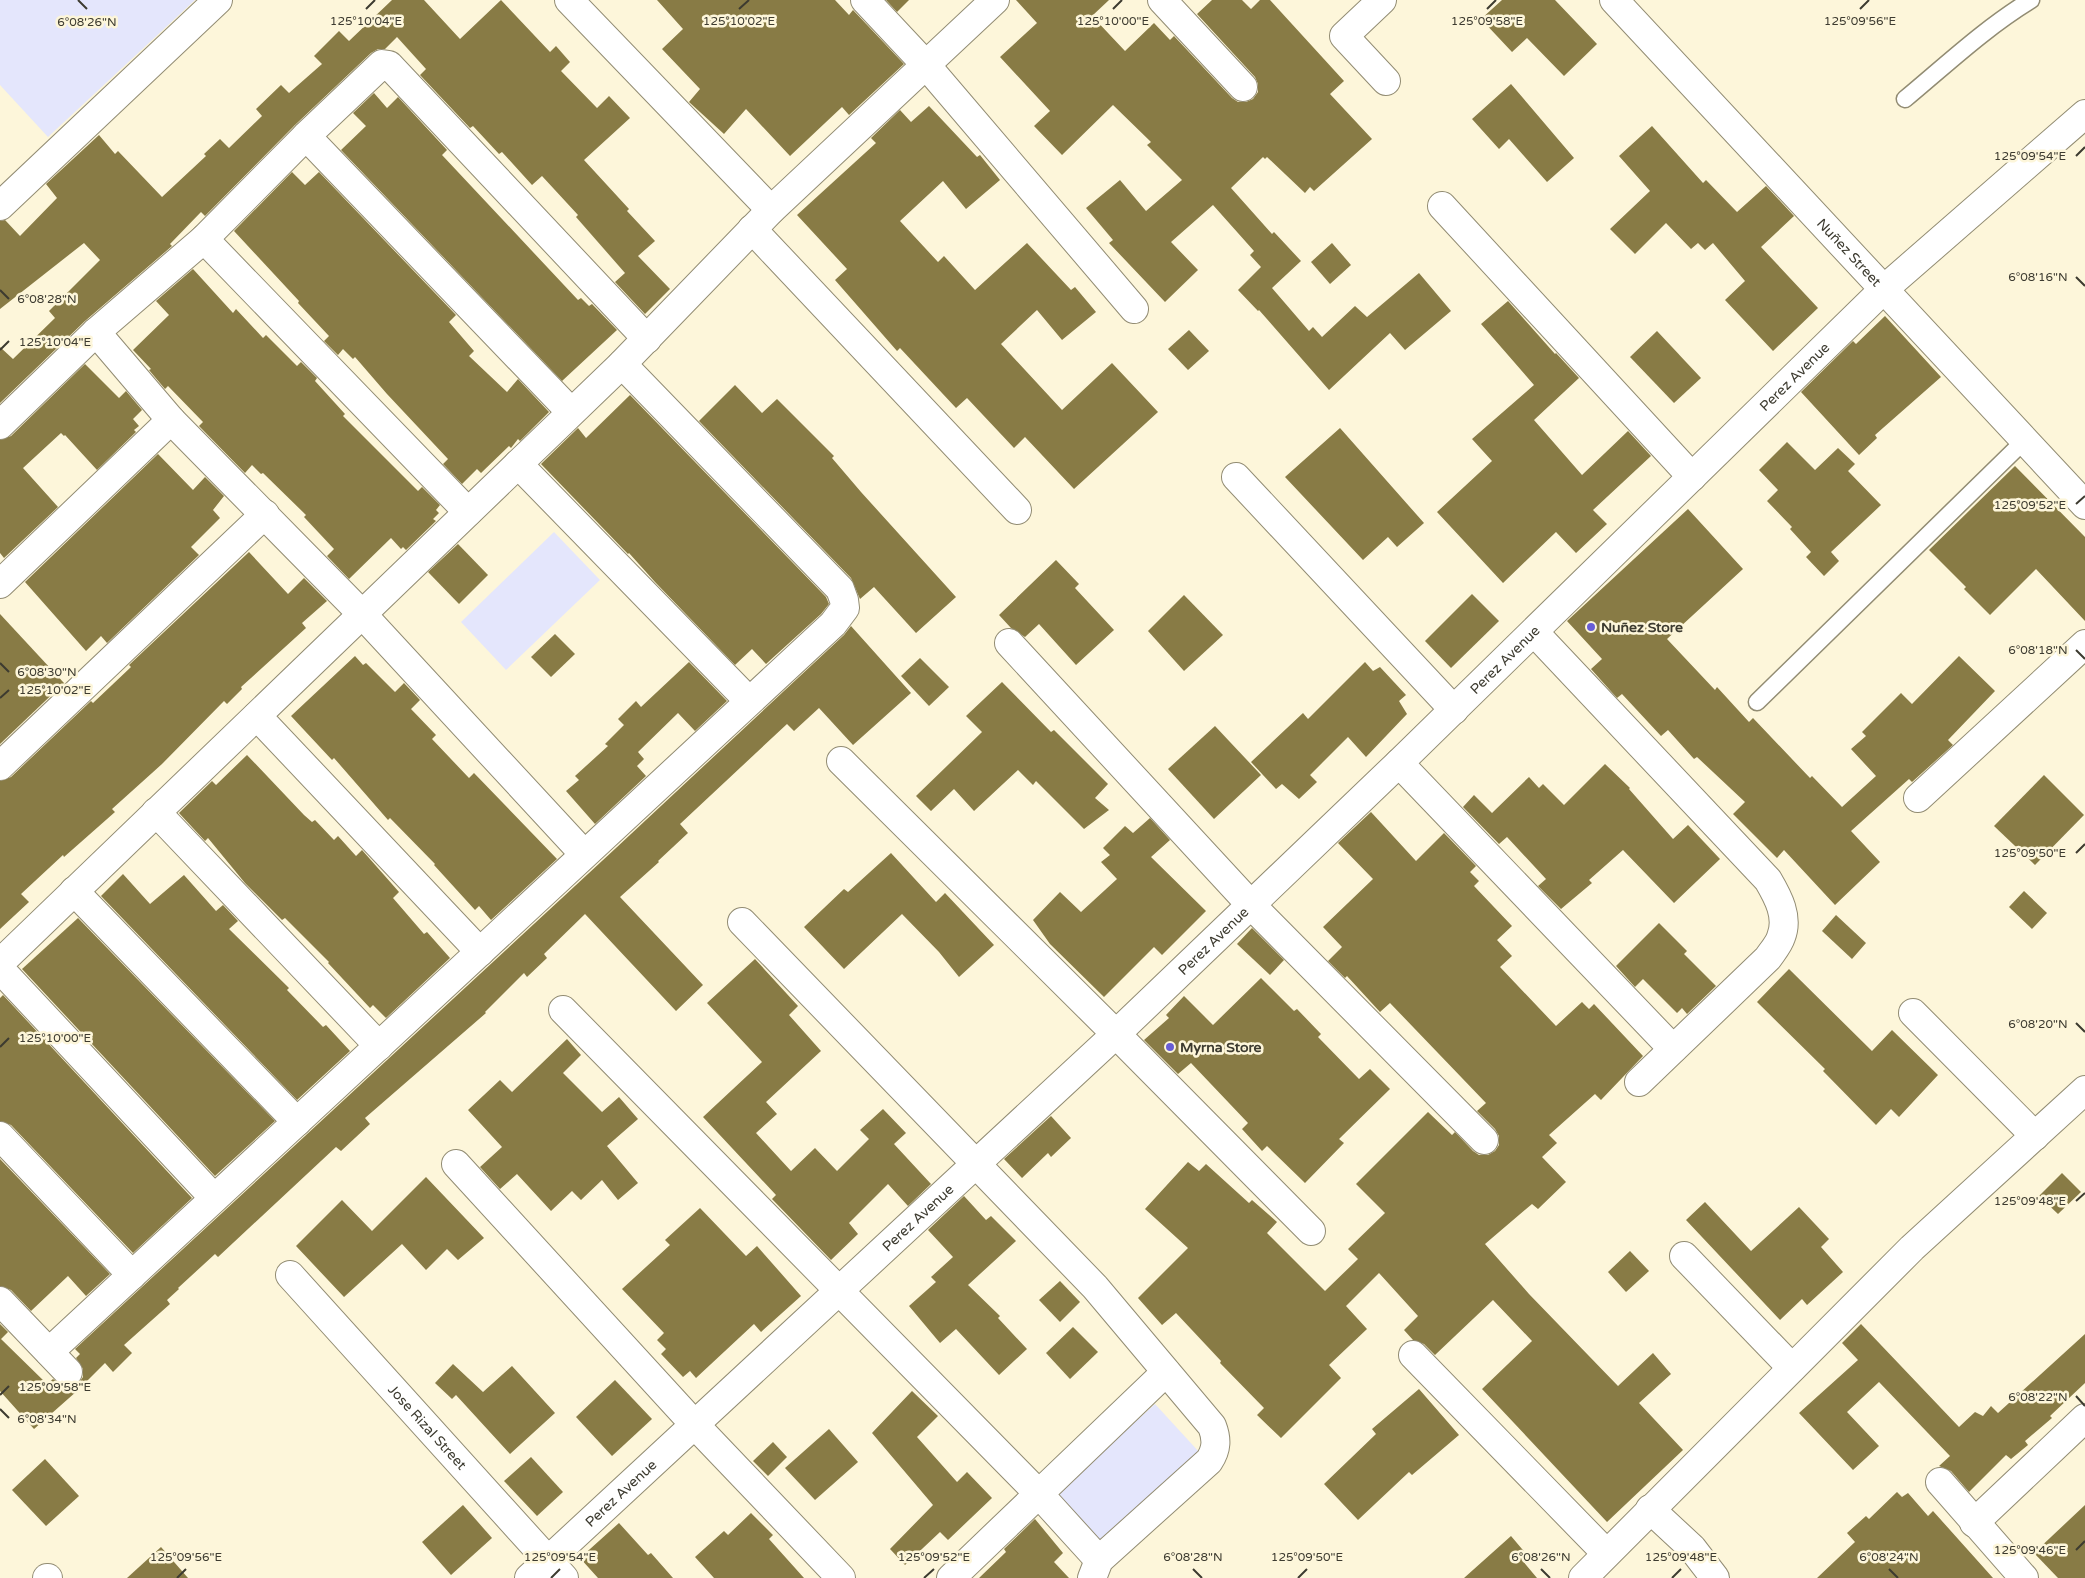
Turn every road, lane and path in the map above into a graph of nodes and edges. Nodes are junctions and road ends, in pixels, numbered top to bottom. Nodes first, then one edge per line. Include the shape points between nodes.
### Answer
1 (218, 0) edge
2 (569, 0) edge
3 (865, 0) edge
4 (995, 0) edge
5 (1162, 0) edge
6 (1382, 0) edge
7 (1614, 0) edge
8 (2031, 0) edge
9 (926, 65) junction
10 (1386, 81) dead end
11 (1243, 87) dead end
12 (1905, 99) dead end
13 (2085, 114) edge
14 (306, 136) junction
15 (0, 206) edge
16 (1442, 206) dead end
17 (771, 210) junction
18 (752, 229) junction
19 (204, 238) junction
20 (1884, 290) junction
21 (1134, 309) dead end
22 (96, 332) junction
23 (647, 338) junction
24 (622, 364) junction
25 (572, 412) junction
26 (171, 420) junction
27 (0, 425) edge
28 (2025, 440) junction
29 (518, 464) junction
30 (1236, 477) dead end
31 (1692, 477) junction
32 (2085, 504) edge
33 (1017, 510) dead end
34 (468, 512) junction
35 (265, 514) junction
36 (0, 584) edge
37 (362, 614) junction
38 (1534, 632) junction
39 (1009, 643) dead end
40 (2085, 644) edge
41 (749, 701) junction
42 (1757, 702) dead end
43 (1454, 710) junction
44 (257, 716) junction
45 (841, 761) dead end
46 (1400, 764) junction
47 (0, 766) edge
48 (1918, 798) dead end
49 (156, 812) junction
50 (584, 854) junction
51 (74, 892) junction
52 (1250, 906) junction
53 (742, 922) dead end
54 (480, 952) junction
55 (0, 963) edge
56 (0, 969) edge
57 (563, 1010) dead end
58 (1913, 1013) dead end
59 (1116, 1034) junction
60 (379, 1046) junction
61 (1673, 1049) junction
62 (1638, 1082) dead end
63 (2085, 1090) edge
64 (297, 1122) junction
65 (0, 1136) edge
66 (2035, 1136) junction
67 (1484, 1140) dead end
68 (456, 1164) dead end
69 (976, 1164) junction
70 (214, 1198) junction
71 (1311, 1231) dead end
72 (1684, 1256) dead end
73 (132, 1275) junction
74 (290, 1275) dead end
75 (839, 1292) junction
76 (0, 1301) edge
77 (49, 1352) junction
78 (1413, 1355) dead end
79 (1792, 1368) junction
80 (68, 1372) dead end
81 (1166, 1372) junction
82 (694, 1425) junction
83 (2083, 1425) edge
84 (1940, 1482) dead end
85 (1038, 1494) junction
86 (1650, 1509) junction
87 (1974, 1523) junction
88 (1095, 1569) edge
89 (1594, 1570) edge
90 (547, 1572) edge
91 (841, 1578) edge
92 (951, 1578) edge
93 (1715, 1578) edge
94 (2024, 1578) edge

1 - 15 street
2 - 17 street
3 - 9 street
4 - 9 street
5 - 11 street
6 - 10 street via 1344,36
7 - 20 street, Nuñez Street
8 - 12 lane via 1969,45
9 - 17 street
9 - 21 street
13 - 20 street, Perez Avenue
14 - 19 street
14 - 23 street via 378,66 390,65
14 - 25 street
16 - 31 street
17 - 18 street
18 - 23 street
18 - 33 street
19 - 22 street
19 - 34 street
20 - 28 street, Nuñez Street
20 - 31 street, Perez Avenue
22 - 26 street
22 - 27 street
23 - 24 street
24 - 25 street
24 - 41 street via 840,589 845,608 833,624
25 - 29 street
26 - 35 street
26 - 36 street
28 - 32 street, Nuñez Street
28 - 42 lane
29 - 34 street
29 - 41 street
30 - 43 street
31 - 38 street, Perez Avenue
34 - 37 street
35 - 37 street
35 - 47 street
37 - 44 street
37 - 50 street
38 - 43 street, Perez Avenue
38 - 61 street via 1768,880 1778,898 1785,920 1781,938 1768,958
39 - 52 street
40 - 48 street
41 - 50 street
43 - 46 street, Perez Avenue
44 - 49 street
44 - 54 street
45 - 59 street
46 - 52 street, Perez Avenue
46 - 61 street
49 - 51 street
49 - 60 street
50 - 54 street
51 - 55 street
51 - 64 street
52 - 59 street, Perez Avenue
52 - 67 street
53 - 69 street
54 - 60 street
56 - 70 street
57 - 75 street
58 - 66 street
59 - 69 street, Perez Avenue
59 - 71 street
60 - 64 street
61 - 62 street
63 - 66 street
64 - 70 street
65 - 73 street
66 - 79 street via 1912,1248
68 - 82 street
69 - 75 street, Perez Avenue
69 - 81 street via 1095,1287
70 - 73 street
72 - 79 street
73 - 77 street
74 - 90 street, Jose Rizal Street
75 - 82 street, Perez Avenue
75 - 85 street
76 - 77 street
77 - 80 street
78 - 89 street
79 - 86 street
81 - 85 street
81 - 88 street via 1212,1426 1214,1452 1209,1461
82 - 90 street, Perez Avenue
82 - 91 street
83 - 87 street
84 - 87 street
85 - 88 street
85 - 92 street
86 - 89 street
86 - 93 street via 1692,1548
87 - 94 street

